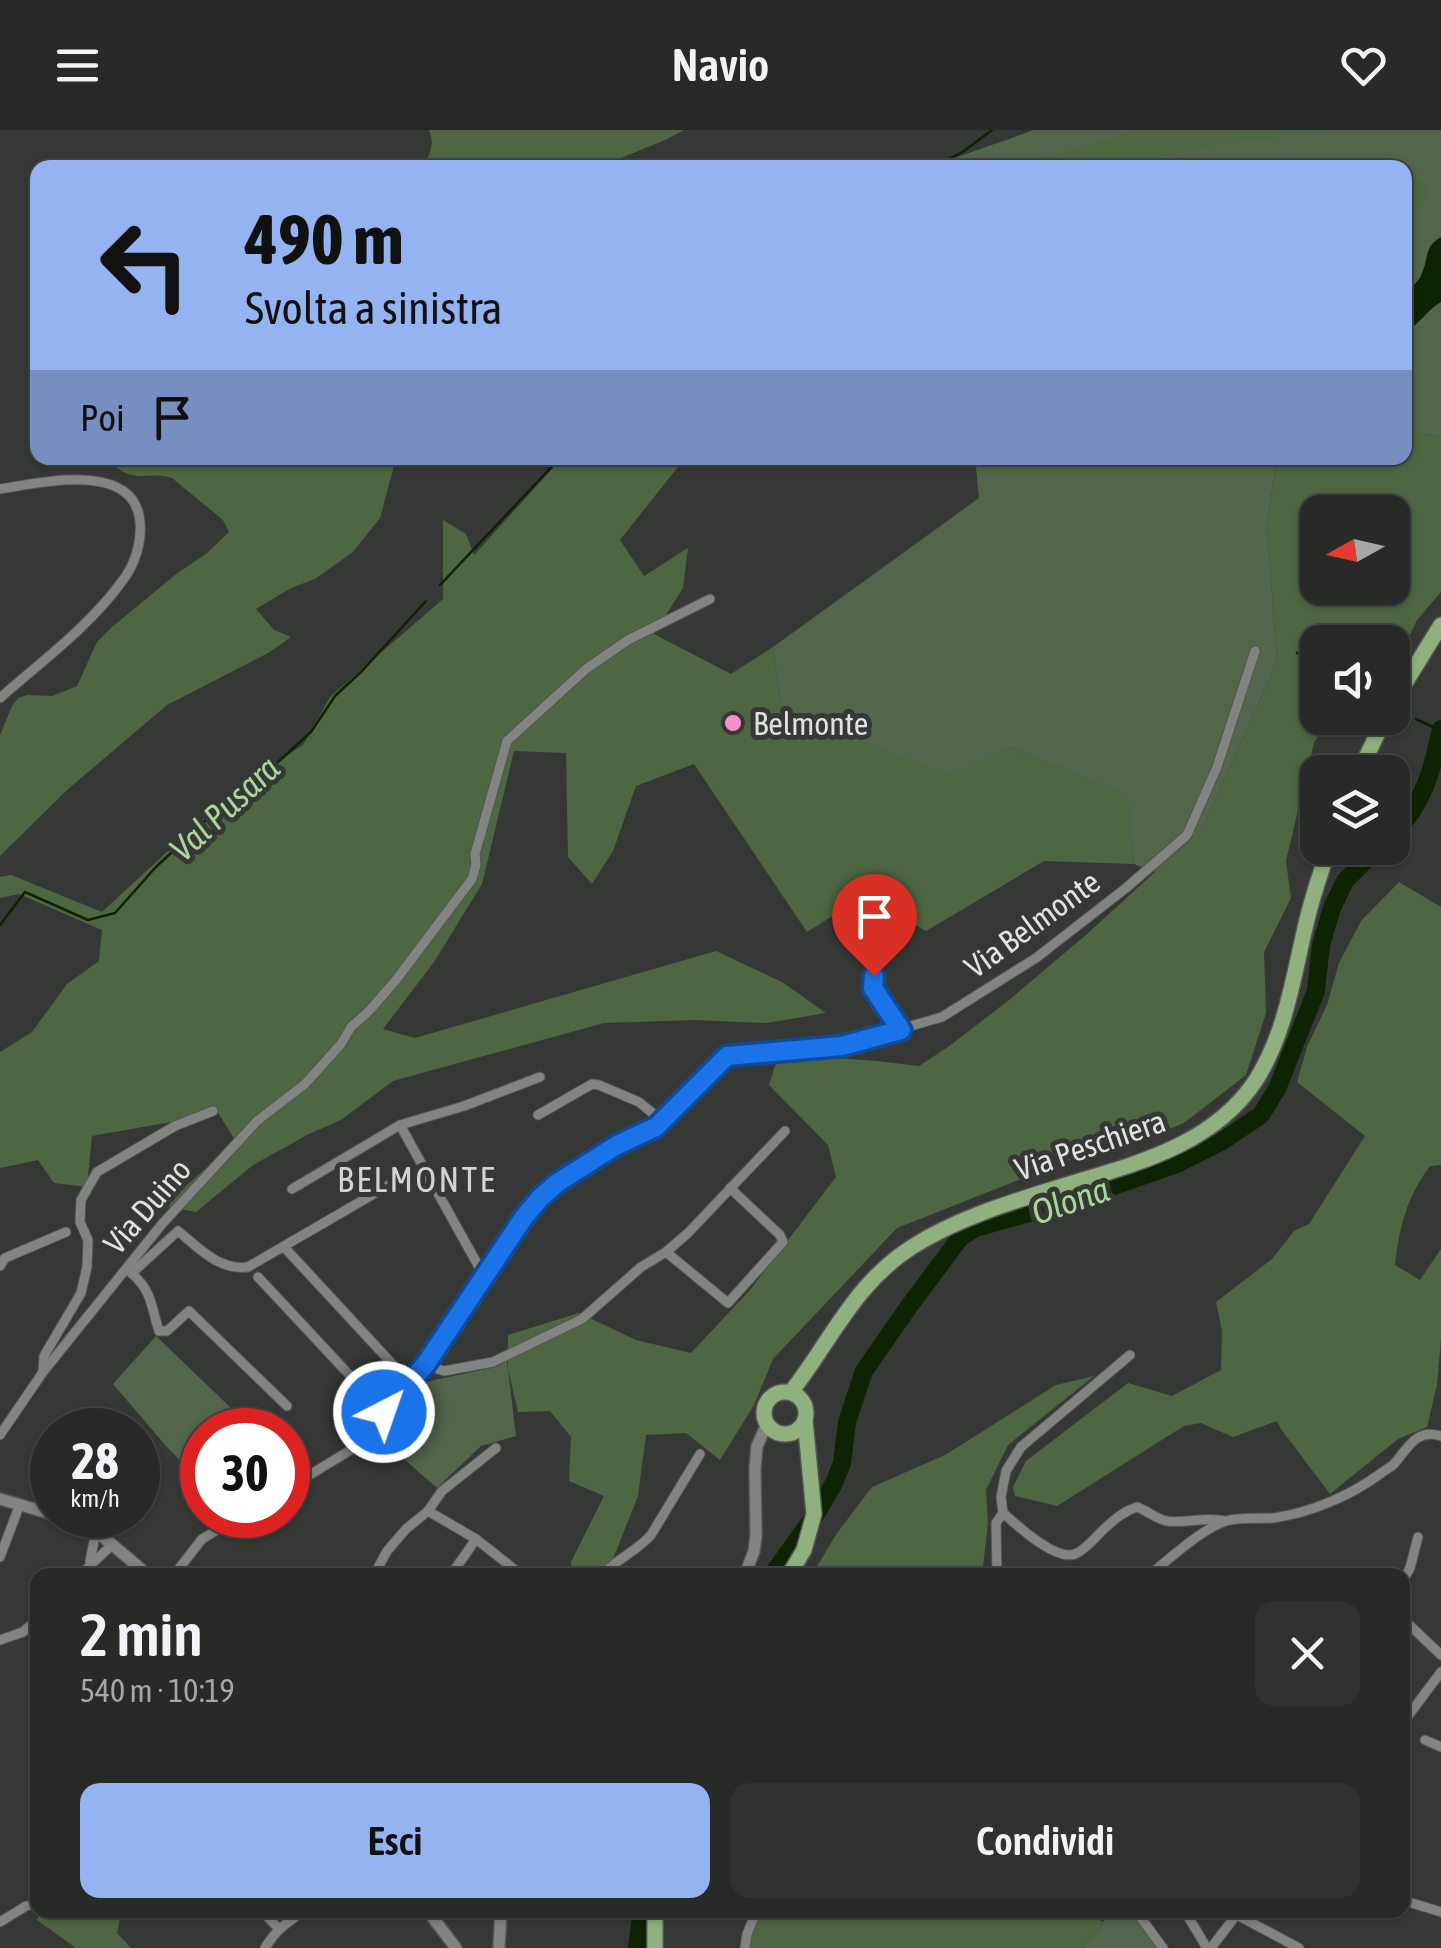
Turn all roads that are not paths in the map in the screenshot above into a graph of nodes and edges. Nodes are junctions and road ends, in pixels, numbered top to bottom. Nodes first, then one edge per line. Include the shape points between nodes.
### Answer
1 (0, 489) edge
2 (710, 599) dead end
3 (1441, 625) edge
4 (1255, 651) dead end
5 (1410, 675) edge
6 (0, 698) edge
7 (1325, 865) edge
8 (874, 976) dead end
9 (901, 1030) junction
10 (540, 1077) dead end
11 (213, 1110) dead end
12 (538, 1115) dead end
13 (662, 1121) junction
14 (400, 1126) junction
15 (785, 1131) dead end
16 (431, 1178) junction
17 (730, 1188) junction
18 (292, 1189) dead end
19 (66, 1232) dead end
20 (284, 1247) junction
21 (666, 1252) junction
22 (0, 1266) edge
23 (129, 1271) junction
24 (484, 1276) junction
25 (258, 1278) dead end
26 (1130, 1355) dead end
27 (425, 1365) junction
28 (43, 1372) junction
29 (410, 1383) junction
30 (797, 1397) junction
31 (287, 1406) dead end
32 (384, 1412) junction
33 (806, 1420) junction
34 (771, 1432) junction
35 (0, 1436) edge
36 (1441, 1436) edge
37 (496, 1448) dead end
38 (700, 1454) dead end
39 (810, 1457) junction
40 (310, 1475) edge
41 (0, 1499) edge
42 (20, 1504) junction
43 (30, 1507) edge
44 (428, 1510) junction
45 (1003, 1513) junction
46 (1225, 1521) junction
47 (1418, 1537) dead end
48 (95, 1538) edge
49 (104, 1538) edge
50 (204, 1538) edge
51 (476, 1539) junction
52 (113, 1544) junction
53 (0, 1557) edge
54 (86, 1568) edge
55 (88, 1568) edge
56 (138, 1568) edge
57 (179, 1568) edge
58 (378, 1568) edge
59 (456, 1568) edge
60 (514, 1568) edge
61 (609, 1568) edge
62 (748, 1568) edge
63 (793, 1568) edge
64 (997, 1568) edge
65 (1159, 1568) edge
66 (1410, 1568) edge
67 (1410, 1625) edge
68 (30, 1626) edge
69 (0, 1640) edge
70 (1441, 1654) edge
71 (1441, 1672) edge
72 (1410, 1706) edge
73 (1425, 1740) dead end
74 (1441, 1747) edge
75 (1410, 1902) edge
76 (30, 1905) edge
77 (1441, 1912) edge
78 (269, 1918) edge
79 (293, 1918) edge
80 (432, 1918) edge
81 (500, 1918) edge
82 (655, 1918) edge
83 (753, 1918) edge
84 (1141, 1918) edge
85 (1189, 1918) edge
86 (1234, 1918) edge
87 (1247, 1918) edge
88 (0, 1922) edge
89 (279, 1928) junction
90 (266, 1948) edge
91 (456, 1948) edge
92 (498, 1948) edge
93 (655, 1948) edge
94 (745, 1948) edge
95 (1163, 1948) edge
96 (1209, 1948) edge
97 (1299, 1948) edge

1 - 6 street via 65,480 112,485 135,503 141,529 124,578 72,636
2 - 23 street, Via Duino via 586,669 507,741 472,879 370,1012 162,1224
3 - 5 main road
4 - 9 street, Via Belmonte via 1188,834 1036,958 942,1017
7 - 30 main road, Via Peschiera via 1284,1020 1256,1080 1230,1112 1152,1158 987,1211 912,1247 856,1295
8 - 9 street via 873,988
9 - 13 street, Via Belmonte via 842,1046 727,1056
10 - 14 street
11 - 28 street via 97,1172 82,1200 80,1222 88,1240 81,1292 44,1356
12 - 13 street via 598,1084
13 - 24 street, Via Belmonte via 557,1183
14 - 16 street
14 - 18 street
15 - 17 street
16 - 20 street via 390,1185
16 - 24 street
17 - 21 street
17 - 21 street via 782,1242 728,1302
19 - 22 street
20 - 23 street via 248,1267 223,1266 178,1231
20 - 29 street
21 - 27 street via 582,1320 494,1362 444,1371
23 - 28 street, Via Duino
23 - 31 street via 144,1284 159,1331 189,1311
24 - 27 street, Via Belmonte
25 - 32 street
26 - 45 street via 1022,1448 1006,1471
27 - 29 street, Via Belmonte
28 - 35 street, Via Duino
29 - 32 street, Via Belmonte
30 - 33 main road, Via Peschiera
30 - 34 main road via 778,1393 768,1400 764,1412
32 - 40 street, Via Belmonte via 349,1451
33 - 34 main road via 798,1430
33 - 39 main road, Via Peschiera
34 - 39 main road
34 - 62 street via 756,1446 754,1551
36 - 46 street via 1414,1438 1393,1464 1339,1498 1298,1513
37 - 44 street
38 - 61 street via 652,1534
39 - 63 main road, Via Peschiera via 814,1514
41 - 42 street
42 - 43 street
42 - 53 street
44 - 51 street
44 - 58 street
45 - 46 street via 1070,1556 1137,1507 1171,1522
45 - 64 street via 996,1522
46 - 65 street
47 - 66 street
48 - 54 street
49 - 52 street
50 - 57 street
51 - 59 street
51 - 60 street
52 - 55 street
52 - 56 street
67 - 70 street
68 - 69 street
71 - 72 street
73 - 74 street
75 - 77 street
76 - 88 street
78 - 89 street
79 - 89 street
80 - 91 street
81 - 92 street
82 - 93 main road
83 - 94 street
84 - 95 street
85 - 96 street
86 - 96 street
87 - 97 street
89 - 90 street

